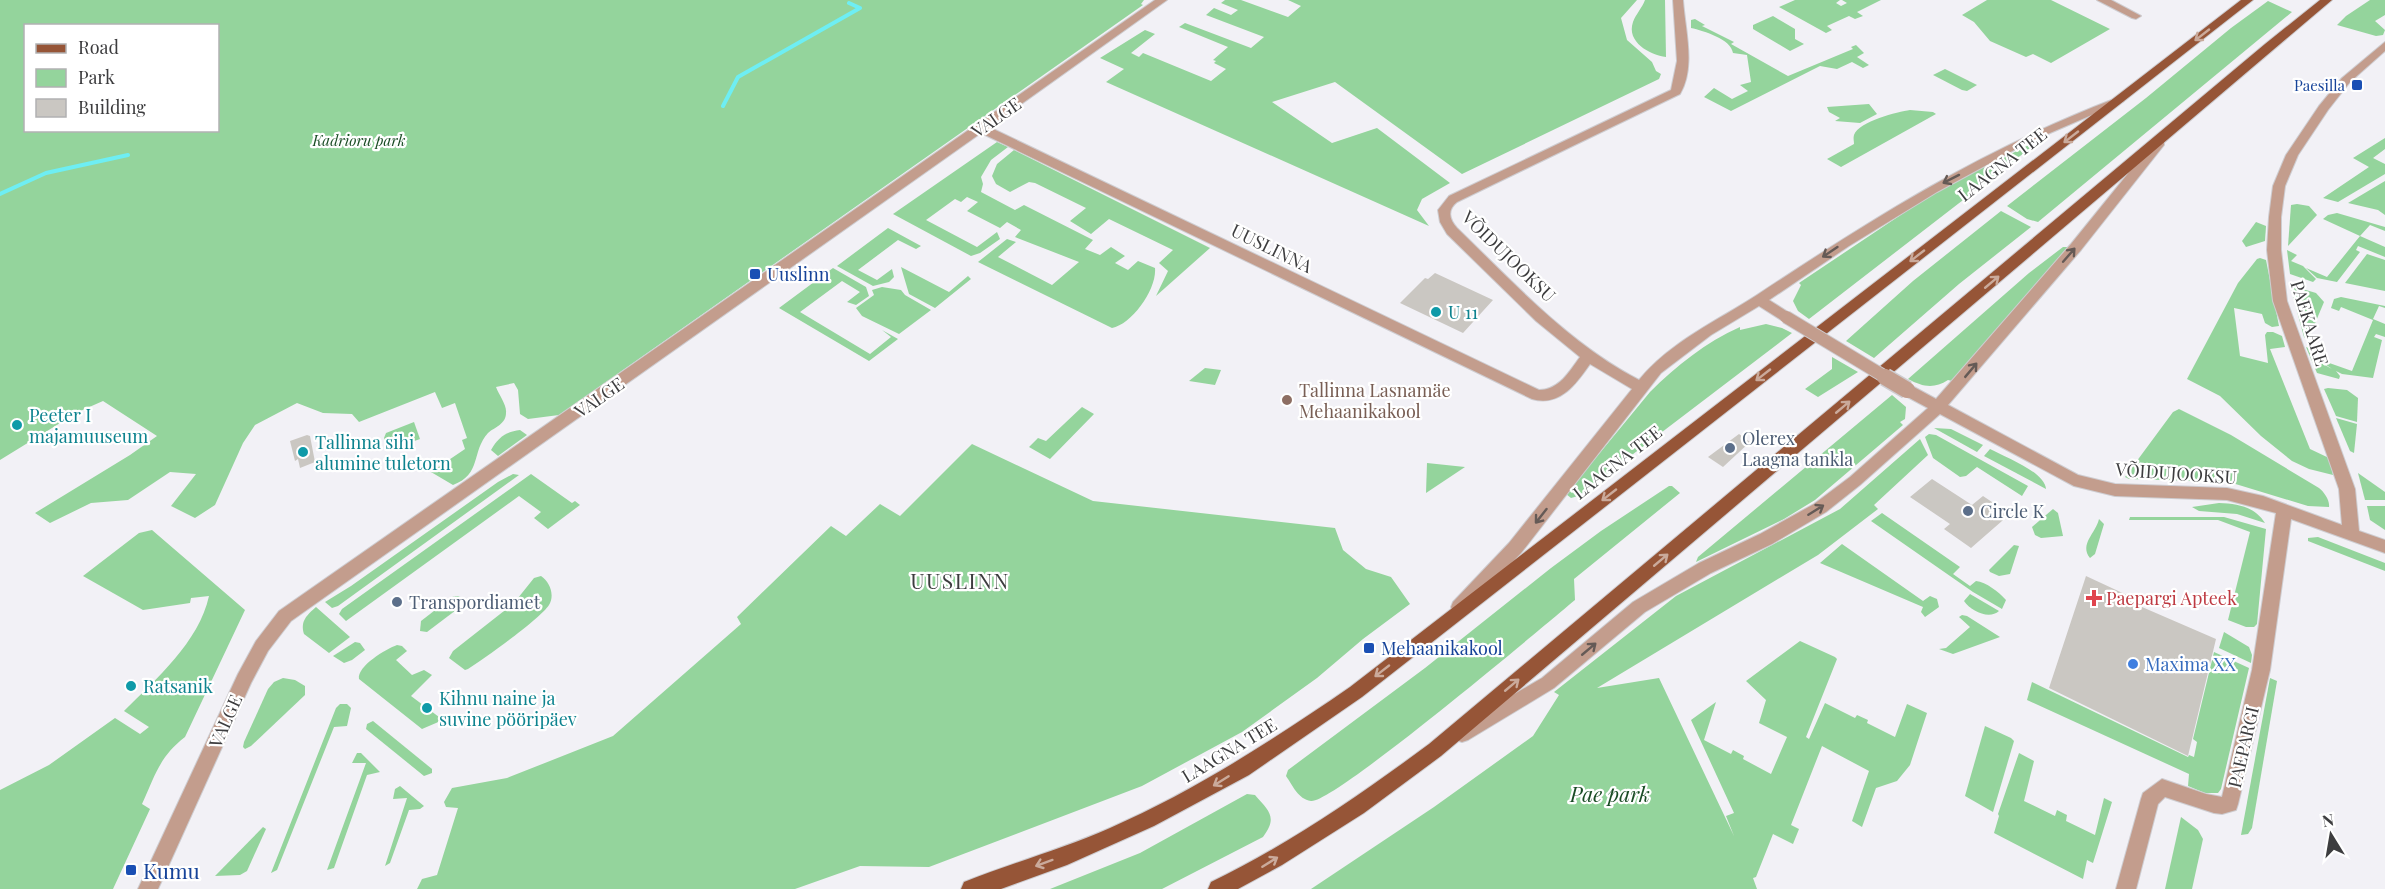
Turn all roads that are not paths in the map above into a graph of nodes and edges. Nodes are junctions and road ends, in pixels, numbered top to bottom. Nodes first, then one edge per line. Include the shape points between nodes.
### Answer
1 (1162, 0) edge
2 (1678, 0) edge
3 (2102, 0) edge
4 (2248, 0) edge
5 (2327, 0) edge
6 (2136, 16) dead end
7 (2384, 47) edge
8 (2118, 101) junction
9 (981, 128) junction
10 (2167, 132) junction
11 (1759, 300) junction
12 (1588, 357) junction
13 (1641, 387) junction
14 (1937, 408) junction
15 (2284, 511) junction
16 (2351, 534) junction
17 (2385, 547) edge
18 (1445, 623) junction
19 (1435, 750) junction
20 (148, 889) edge
21 (971, 889) edge
22 (1218, 889) edge
23 (2126, 889) edge

1 - 9 street, VALGE
2 - 12 street, VÕIDUJOOKSU via 1683,72 1676,92 1453,199 1443,210 1444,222 1452,231
3 - 6 street
4 -> 8 main road, LAAGNA TEE
5 - 10 main road
7 - 16 street, PAEKAARE via 2346,80 2292,155 2278,186 2275,217 2280,302 2347,489
8 -> 11 street via 2065,120 1923,193
8 -> 18 main road, LAAGNA TEE
9 - 12 street, UUSLINNA via 1537,395 1558,394
9 - 20 street, VALGE via 285,616 244,679
14 -> 10 street via 2076,247
19 -> 10 main road
11 - 13 street via 1678,351
11 - 14 street, VÕIDUJOOKSU, bridge
12 - 13 street, VÕIDUJOOKSU
13 -> 18 street via 1515,548
14 - 15 street, VÕIDUJOOKSU via 2074,480 2115,490 2227,494
19 -> 14 street via 1548,683 1640,606 1820,508
15 - 16 street, VÕIDUJOOKSU
15 - 23 street, PAEPARGI via 2261,670 2229,804 2207,803 2162,788 2150,799
16 - 17 street, VÕIDUJOOKSU
18 -> 21 main road, LAAGNA TEE via 1356,692 1204,792 1084,848
22 -> 19 main road via 1257,870 1372,798

